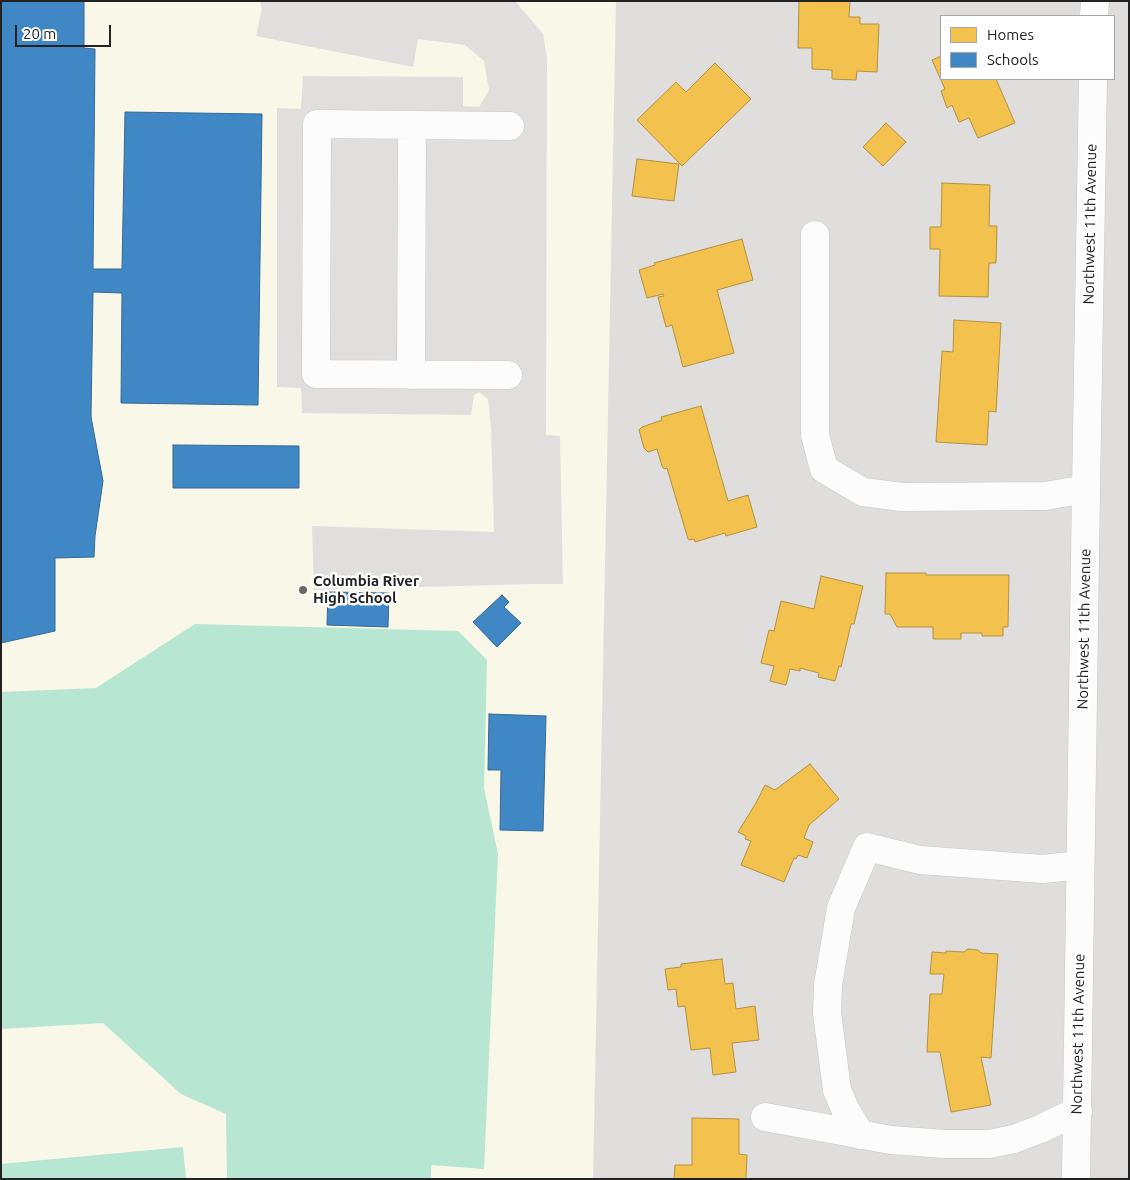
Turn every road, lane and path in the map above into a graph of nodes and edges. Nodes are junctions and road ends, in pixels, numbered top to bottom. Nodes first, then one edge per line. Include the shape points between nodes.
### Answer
1 (1095, 1) edge
2 (1094, 15) edge
3 (1093, 80) edge
4 (412, 126) junction
5 (510, 126) dead end
6 (816, 235) dead end
7 (411, 375) junction
8 (508, 376) dead end
9 (1086, 489) junction
10 (1080, 866) junction
11 (1078, 1111) junction
12 (765, 1117) dead end
13 (861, 1135) junction
14 (1076, 1179) edge

1 - 2 street
3 - 9 street, Northwest 11th Avenue
4 - 5 street
4 - 7 street
4 - 7 street via 318,124 316,374
6 - 9 street via 815,435 824,469 864,492 902,497 1045,496
7 - 8 street
9 - 10 street, Northwest 11th Avenue
10 - 11 street, Northwest 11th Avenue
10 - 13 street via 1042,869 920,860 867,847 841,908 828,985 827,1012 837,1090
11 - 13 street via 1014,1139 989,1144 946,1144
11 - 14 street, Northwest 11th Avenue
12 - 13 street

